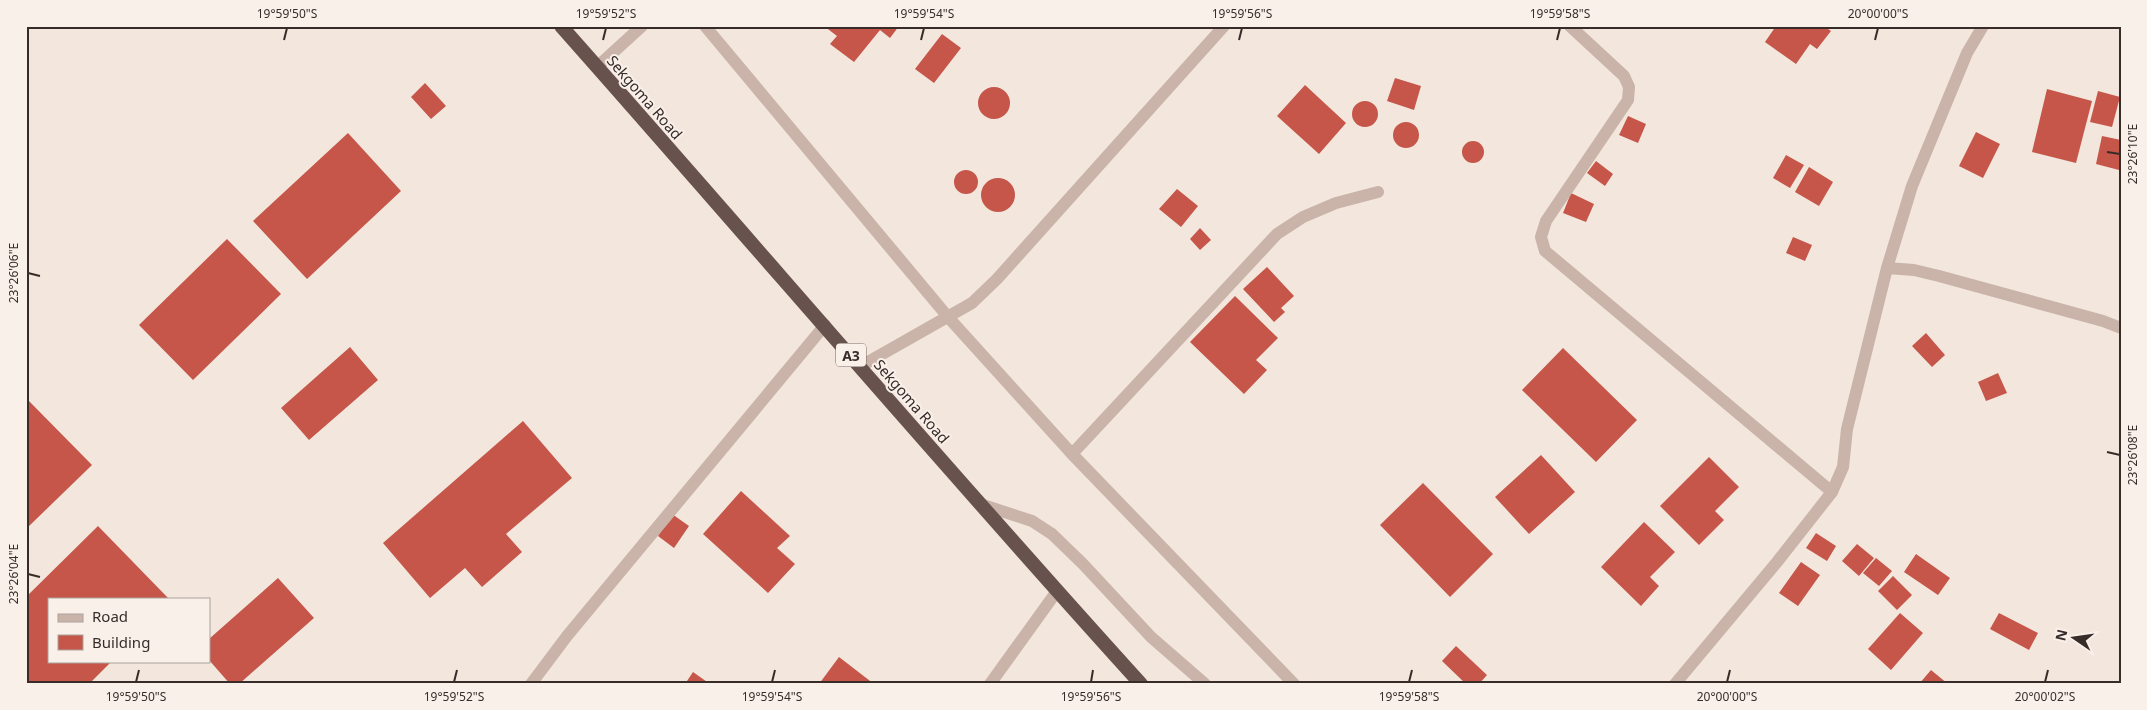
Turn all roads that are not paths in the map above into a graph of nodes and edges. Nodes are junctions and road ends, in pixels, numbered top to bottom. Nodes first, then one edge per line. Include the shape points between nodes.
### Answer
1 (561, 26) edge
2 (642, 26) edge
3 (705, 26) edge
4 (1224, 26) edge
5 (1570, 26) edge
6 (1983, 26) edge
7 (597, 67) junction
8 (1378, 192) dead end
9 (1887, 268) junction
10 (948, 316) junction
11 (824, 325) junction
12 (2121, 328) edge
13 (861, 366) junction
14 (1072, 454) junction
15 (1832, 492) junction
16 (980, 504) junction
17 (1057, 591) junction
18 (531, 684) edge
19 (990, 684) edge
20 (1141, 684) edge
21 (1205, 684) edge
22 (1294, 684) edge
23 (1675, 684) edge

1 - 7 highway, Sekgoma Road / A3
2 - 7 street
3 - 10 street
4 - 10 street via 997,279 972,302
5 - 15 street via 1624,76 1629,87 1628,100 1546,221 1541,237 1545,251
6 - 9 street via 1967,53 1912,186
7 - 11 highway, Sekgoma Road / A3
8 - 14 street via 1336,203 1303,217 1277,234
9 - 12 street via 1939,276
9 - 15 street via 1847,430 1843,467
10 - 13 street
10 - 14 street
11 - 13 highway, Sekgoma Road / A3
11 - 18 street
13 - 16 highway, Sekgoma Road / A3
14 - 22 street
15 - 23 street
16 - 17 highway, Sekgoma Road / A3
16 - 21 street via 1032,521 1052,534 1151,637
17 - 19 street
17 - 20 highway, Sekgoma Road / A3

